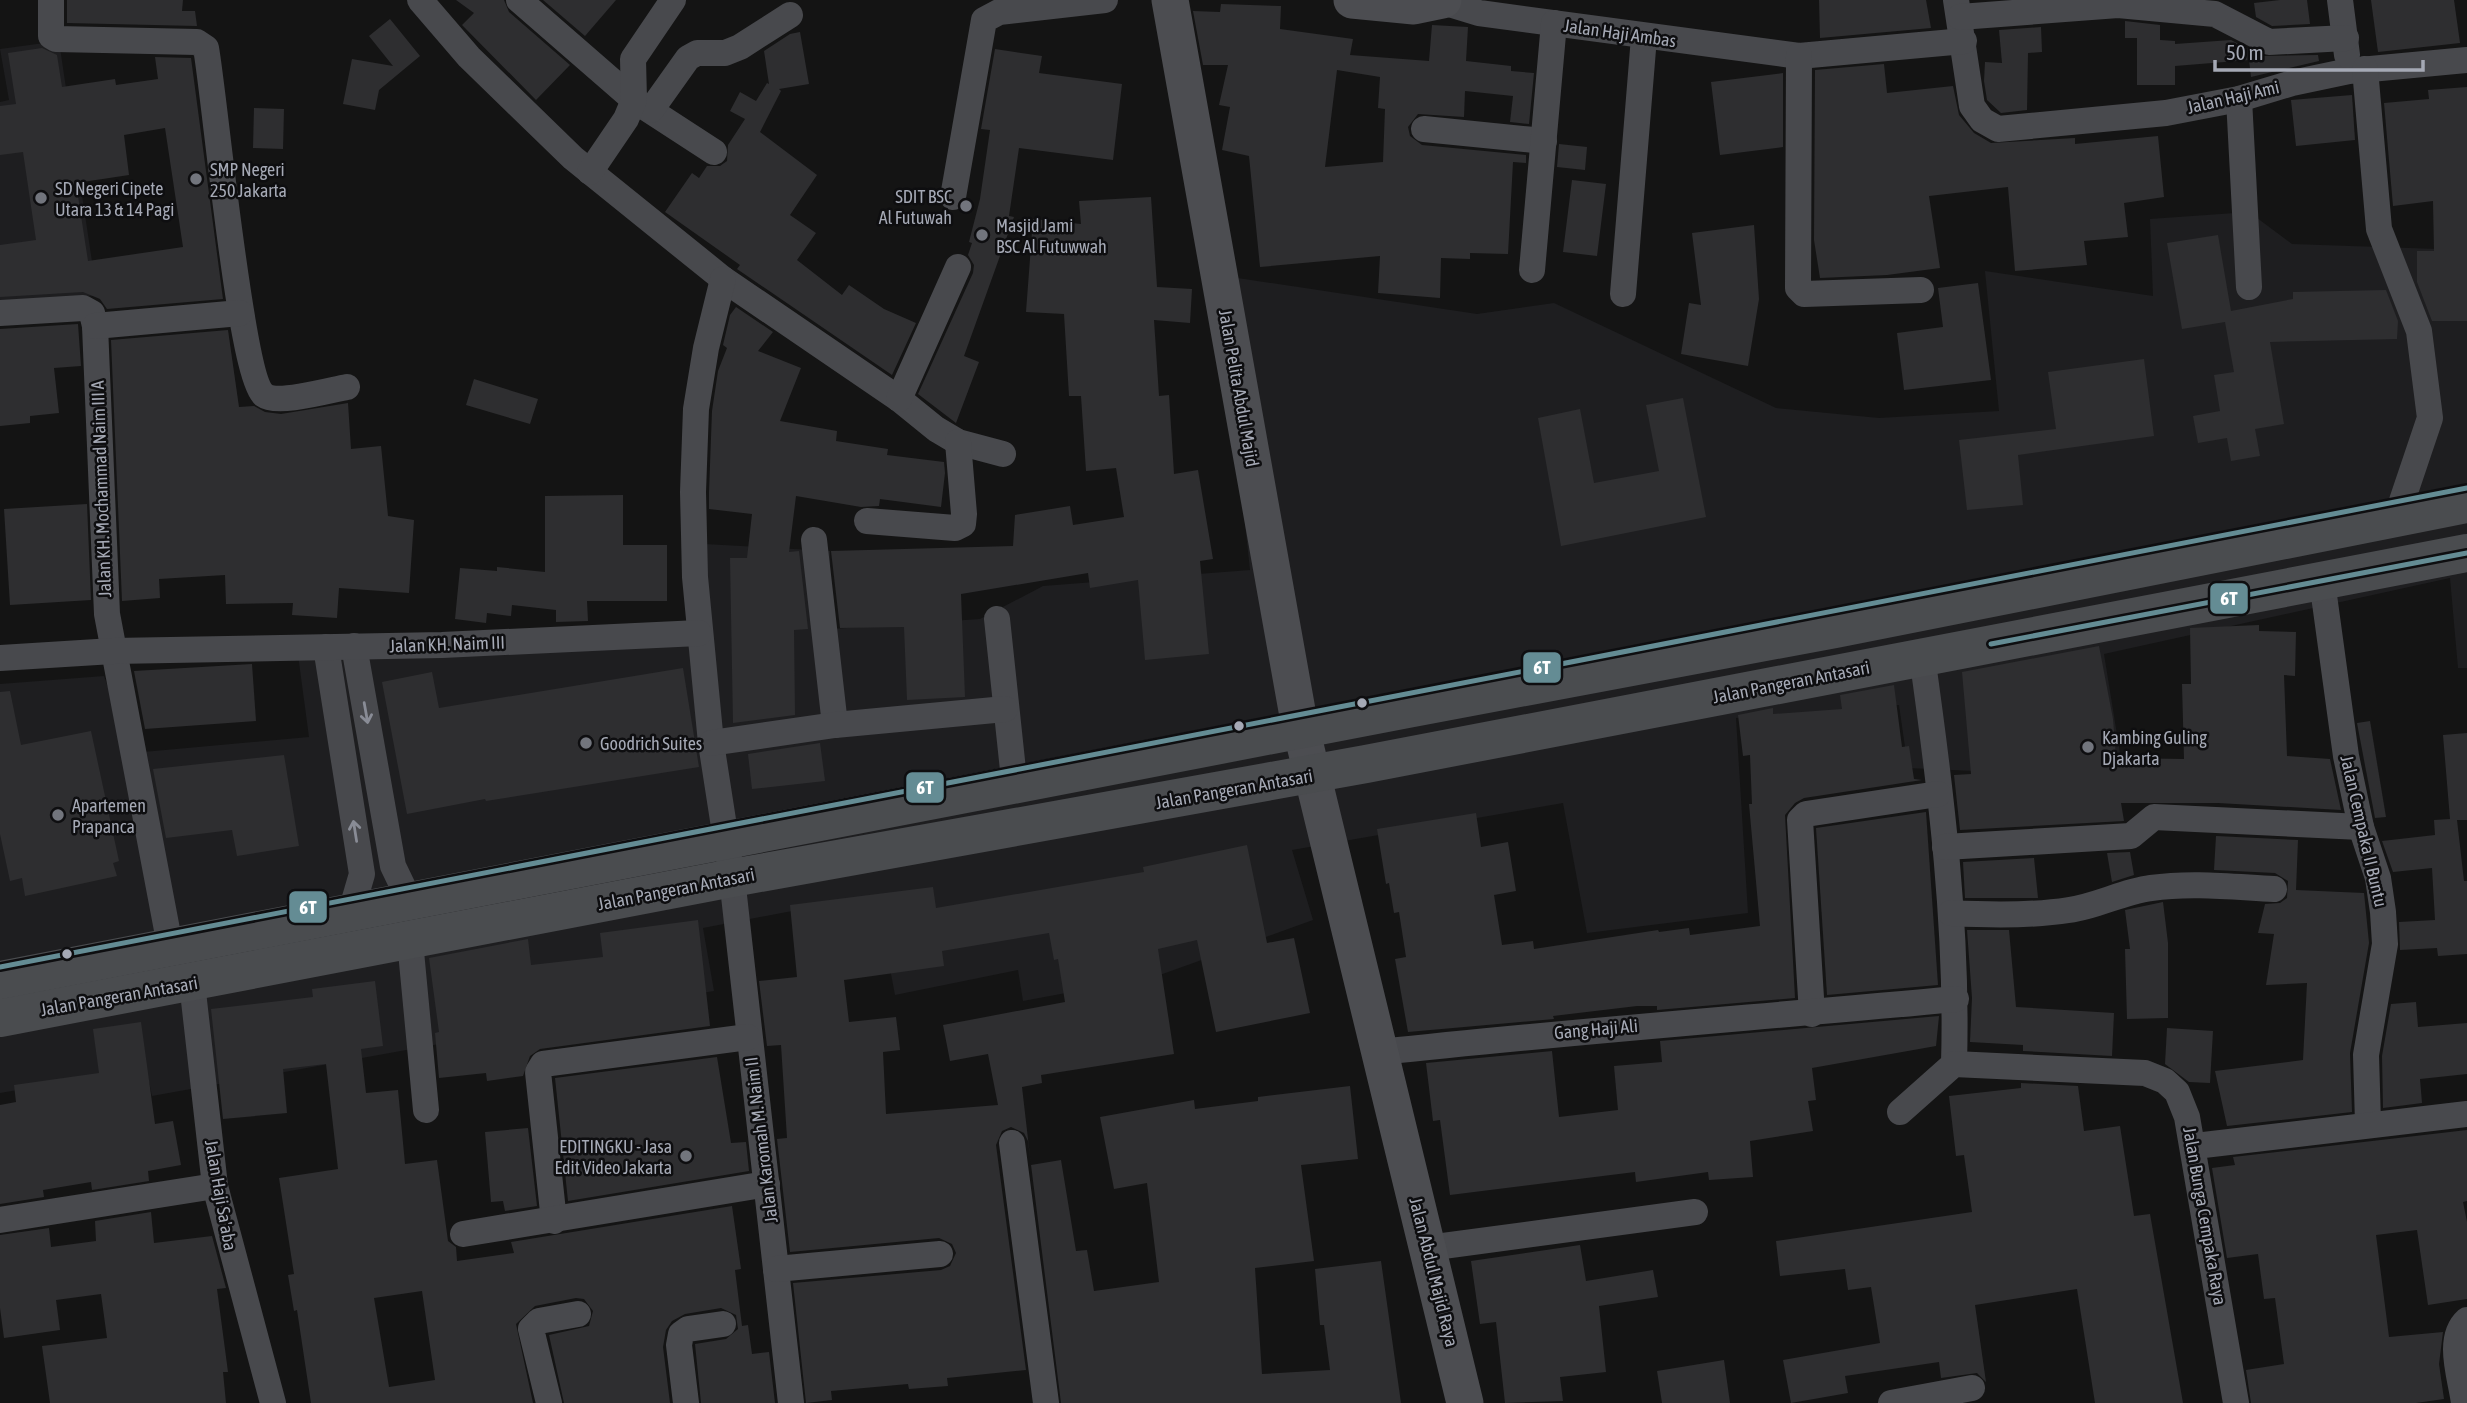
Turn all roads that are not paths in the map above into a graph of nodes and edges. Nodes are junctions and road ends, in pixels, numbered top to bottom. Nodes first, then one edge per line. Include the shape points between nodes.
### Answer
1 (51, 0) edge
2 (419, 0) edge
3 (519, 0) edge
4 (673, 0) edge
5 (1105, 0) edge
6 (1170, 0) edge
7 (1352, 0) edge
8 (2340, 0) edge
9 (1443, 1) edge
10 (790, 15) dead end
11 (1960, 19) edge
12 (1554, 23) junction
13 (1644, 37) junction
14 (2346, 38) junction
15 (1799, 56) junction
16 (2467, 60) edge
17 (2357, 70) junction
18 (2239, 99) junction
19 (643, 105) junction
20 (1424, 129) dead end
21 (1544, 141) junction
22 (714, 152) dead end
23 (590, 172) junction
24 (953, 197) dead end
25 (958, 267) dead end
26 (1532, 270) dead end
27 (723, 279) junction
28 (2249, 287) dead end
29 (1922, 290) dead end
30 (1623, 294) dead end
31 (0, 313) edge
32 (240, 313) junction
33 (95, 326) junction
34 (347, 387) dead end
35 (899, 400) junction
36 (958, 442) junction
37 (1003, 454) dead end
38 (2467, 488) edge
39 (2402, 501) junction
40 (2467, 504) edge
41 (867, 521) dead end
42 (2467, 528) edge
43 (814, 540) dead end
44 (2467, 553) edge
45 (2322, 581) junction
46 (997, 619) dead end
47 (699, 633) junction
48 (354, 646) junction
49 (326, 647) junction
50 (113, 651) junction
51 (1922, 656) junction
52 (0, 658) edge
53 (1005, 709) junction
54 (1298, 716) junction
55 (835, 725) junction
56 (711, 743) junction
57 (1013, 770) junction
58 (1311, 774) junction
59 (1938, 794) junction
60 (723, 827) junction
61 (2361, 827) junction
62 (1945, 847) junction
63 (733, 878) junction
64 (404, 888) junction
65 (2274, 889) dead end
66 (355, 898) junction
67 (1951, 913) junction
68 (167, 935) junction
69 (410, 941) junction
70 (0, 967) edge
71 (0, 981) edge
72 (192, 983) junction
73 (1956, 999) junction
74 (0, 1002) edge
75 (1812, 1014) junction
76 (0, 1018) edge
77 (748, 1037) junction
78 (1381, 1052) junction
79 (1954, 1064) junction
80 (426, 1110) dead end
81 (1900, 1112) dead end
82 (2467, 1114) edge
83 (2368, 1123) junction
84 (1013, 1143) dead end
85 (2195, 1146) junction
86 (767, 1184) junction
87 (215, 1186) junction
88 (1695, 1212) dead end
89 (0, 1220) edge
90 (554, 1221) junction
91 (463, 1234) dead end
92 (1428, 1248) junction
93 (940, 1254) dead end
94 (776, 1269) junction
95 (578, 1314) dead end
96 (2467, 1320) edge
97 (723, 1324) dead end
98 (1972, 1388) dead end
99 (273, 1403) edge
100 (549, 1403) edge
101 (686, 1403) edge
102 (791, 1403) edge
103 (1046, 1403) edge
104 (1465, 1403) edge
105 (1891, 1403) edge
106 (2236, 1403) edge
107 (2464, 1403) edge

1 - 32 street via 49,30 56,39 197,42 206,48
2 - 23 street via 468,57
3 - 19 street
4 - 19 street via 633,59
5 - 24 street via 999,12 984,20
6 - 54 street, Jalan Pelita Abdul Majid
7 - 9 street via 1414,6
8 - 14 street
9 - 12 street, Jalan Haji Ambas via 1479,13
10 - 19 street via 740,47 688,58
11 - 14 street, Jalan Haji Ambas via 2118,5 2215,14 2269,42
11 - 15 street, Jalan Haji Ambas
11 - 18 street, Jalan Haji Ami via 1972,106 1982,120 1998,129 2166,113
12 - 13 street, Jalan Haji Ambas
12 - 21 street
13 - 15 street, Jalan Haji Ambas
13 - 30 street
14 - 17 street
15 - 29 street via 1798,288 1804,295
16 - 17 street, Jalan Haji Ami
17 - 18 street, Jalan Haji Ami
17 - 39 street via 2379,229 2419,331 2430,418
18 - 28 street
19 - 22 street
19 - 23 street via 626,119
20 - 21 street
21 - 26 street
23 - 27 street
25 - 35 street
27 - 35 street
27 - 47 street via 696,409 693,492
31 - 33 street via 83,308 92,313
32 - 33 street
32 - 34 street via 255,381 264,395 278,400
33 - 50 street, Jalan KH. Mochammad Naim III A via 101,512
35 - 36 street
36 - 37 street
36 - 41 street via 963,524 955,528
38 - 39 main road
39 - 54 main road
40 - 71 main road, bridge
42 - 74 main road
43 - 55 street
44 - 45 main road, Jalan Pangeran Antasari
45 - 51 main road, Jalan Pangeran Antasari
45 - 61 street, Jalan Cempaka II Buntu via 2346,756
46 - 53 street
47 - 48 street, Jalan KH. Naim III
47 - 56 street
48 - 49 street, Jalan KH. Naim III
48 -> 64 street via 393,866
49 - 50 street, Jalan KH. Naim III
66 -> 49 street via 362,873
50 - 52 street, Jalan KH. Naim III
50 - 68 street, Jalan KH. Mochammad Naim III A
51 - 58 main road, Jalan Pangeran Antasari
51 - 59 street
53 - 55 street
53 - 57 street
54 - 57 main road
54 - 58 street, Jalan Pelita Abdul Majid
55 - 56 street
56 - 60 street
57 - 60 main road
58 - 63 main road, Jalan Pangeran Antasari
58 - 78 street, Jalan Abdul Majid Raya
59 - 62 street
59 - 75 street via 1806,814 1800,820
60 - 63 street, Jalan Karomah M. Naim II
60 - 64 main road
61 - 62 street via 2154,817 2131,836
61 - 83 street, Jalan Cempaka II Buntu via 2378,878 2385,944 2366,1055
62 - 67 street
63 - 69 main road, Jalan Pangeran Antasari
63 - 77 street, Jalan Karomah M. Naim II
64 - 66 main road
65 - 67 street via 2187,885 2113,895 2067,911
66 - 68 main road
67 - 73 street
68 - 70 main road
69 - 72 main road, Jalan Pangeran Antasari
69 - 80 street
72 - 76 main road, Jalan Pangeran Antasari
72 - 87 street, Jalan Haji Sa'aba
73 - 75 street, Gang Haji Ali
73 - 79 street
75 - 78 street, Gang Haji Ali via 1595,1029
77 - 86 street, Jalan Karomah M. Naim II
77 - 90 street via 543,1064 538,1072
78 - 92 street, Jalan Abdul Majid Raya
79 - 81 street
79 - 85 street, Jalan Bunga Cempaka Raya via 2146,1073 2177,1092
82 - 83 street
83 - 85 street
84 - 103 street
85 - 106 street, Jalan Bunga Cempaka Raya
86 - 90 street
86 - 94 street, Jalan Karomah M. Naim II
87 - 89 street
87 - 99 street, Jalan Haji Sa'aba
88 - 92 street
90 - 91 street
92 - 104 street, Jalan Abdul Majid Raya
93 - 94 street
94 - 102 street, Jalan Karomah M. Naim II
95 - 100 street via 539,1321 531,1329
96 - 107 street via 2459,1327 2455,1343
97 - 101 street via 681,1334
98 - 105 street

